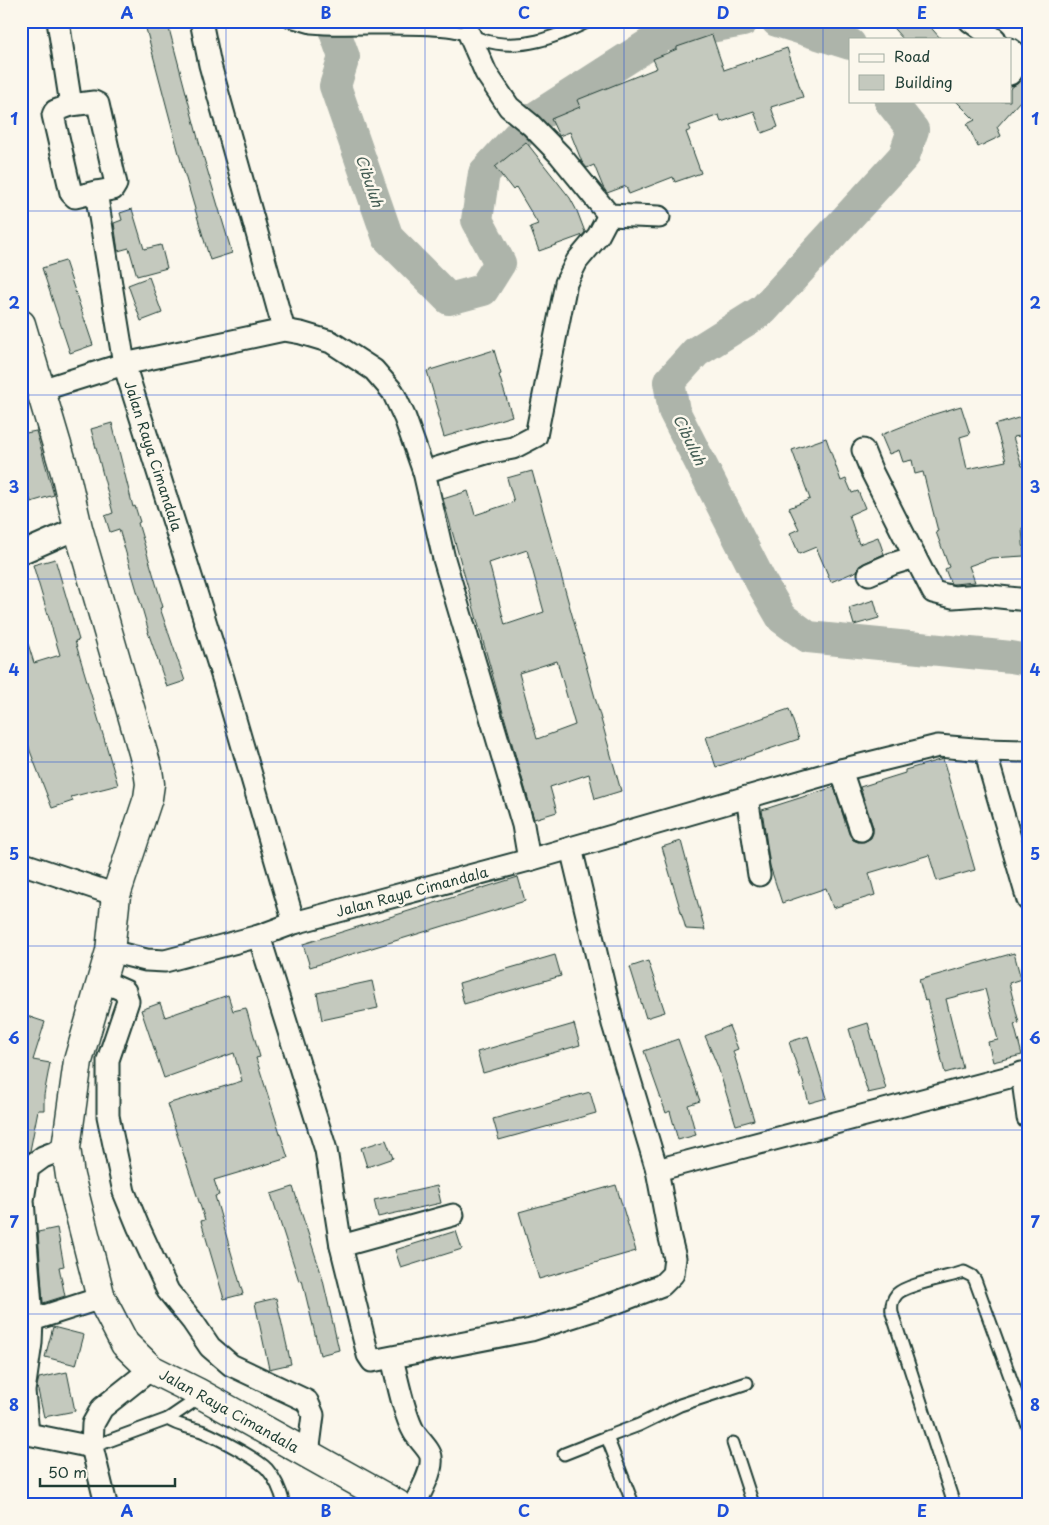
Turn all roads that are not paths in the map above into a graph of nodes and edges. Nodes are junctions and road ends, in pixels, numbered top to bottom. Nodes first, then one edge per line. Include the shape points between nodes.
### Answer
1 (58, 21) edge
2 (201, 21) edge
3 (290, 21) edge
4 (589, 21) edge
5 (970, 21) edge
6 (469, 34) junction
7 (994, 38) edge
8 (72, 105) junction
9 (96, 192) junction
10 (609, 215) junction
11 (659, 217) dead end
12 (21, 324) edge
13 (284, 330) junction
14 (124, 364) junction
15 (41, 390) junction
16 (863, 450) dead end
17 (424, 472) junction
18 (78, 528) junction
19 (21, 553) edge
20 (915, 557) junction
21 (869, 574) dead end
22 (1028, 600) edge
23 (986, 750) junction
24 (1028, 751) edge
25 (840, 770) junction
26 (747, 797) junction
27 (861, 830) dead end
28 (571, 848) junction
29 (529, 860) junction
30 (21, 864) edge
31 (759, 875) dead end
32 (116, 895) junction
33 (1028, 900) edge
34 (294, 923) junction
35 (259, 936) junction
36 (110, 951) junction
37 (100, 980) junction
38 (108, 1060) junction
39 (78, 1061) junction
40 (1025, 1072) edge
41 (1028, 1118) edge
42 (66, 1148) junction
43 (657, 1170) junction
44 (453, 1214) dead end
45 (341, 1246) junction
46 (101, 1298) junction
47 (26, 1320) edge
48 (392, 1358) junction
49 (151, 1369) junction
50 (747, 1383) dead end
51 (197, 1392) junction
52 (168, 1419) junction
53 (1028, 1426) edge
54 (25, 1434) edge
55 (607, 1437) junction
56 (733, 1443) dead end
57 (92, 1447) junction
58 (308, 1454) junction
59 (564, 1454) dead end
60 (106, 1504) edge
61 (284, 1504) edge
62 (397, 1504) edge
63 (415, 1504) edge
64 (633, 1504) edge
65 (753, 1504) edge
66 (954, 1504) edge

1 - 8 street
2 - 13 street via 210,65
3 - 6 lane via 325,28 448,30
4 - 6 lane via 527,44 483,40
5 - 7 street
6 - 10 street via 486,73 509,107 560,155
8 - 9 street via 55,111 53,115 71,193 75,197
8 - 9 street via 94,102 99,107 116,184 113,188
9 - 14 street, Jalan Raya Cimandala
10 - 11 street
10 - 17 street via 598,236 576,261 566,283 536,436 514,448
12 - 15 street, Jalan Raya Cimandala
13 - 14 street
13 - 17 street via 331,342 374,370 393,392
14 - 15 street
14 - 34 street, Jalan Raya Cimandala via 223,678
15 - 18 street, Jalan Raya Cimandala
16 - 20 street
17 - 29 street via 444,559 523,825
18 - 19 street
18 - 32 street, Jalan Raya Cimandala via 150,784
20 - 21 street
20 - 22 street via 933,592 953,597 980,595
23 - 24 street, Jalan Raya Cimandala
23 - 25 street, Jalan Raya Cimandala via 938,746
23 - 33 street
25 - 26 street, Jalan Raya Cimandala
25 - 27 street
26 - 28 street, Jalan Raya Cimandala
26 - 31 street
28 - 29 street, Jalan Raya Cimandala
28 - 43 street via 613,1024
29 - 34 street, Jalan Raya Cimandala
30 - 32 street
32 - 36 street, Jalan Raya Cimandala
34 - 35 street, Jalan Raya Cimandala
35 - 36 street, Jalan Raya Cimandala via 165,961
35 - 45 street via 326,1150
36 - 37 street, Jalan Raya Cimandala
37 - 38 street, Jalan Raya Cimandala via 125,992 128,1001
37 - 39 street, Jalan Raya Cimandala
38 - 39 street
38 - 58 street, Jalan Raya Cimandala via 108,1116 124,1192 168,1291 210,1347 232,1365 307,1401 313,1415
39 - 42 street, Jalan Raya Cimandala
40 - 41 street
40 - 43 street
42 - 46 street, Jalan Raya Cimandala
42 - 47 street via 43,1156 28,1168 23,1200
43 - 48 street via 675,1258 673,1274 662,1285 531,1330
44 - 45 street
45 - 48 street via 368,1355 372,1362
46 - 47 street
46 - 49 street, Jalan Raya Cimandala via 125,1344
47 - 54 street via 31,1343 24,1391
48 - 63 street via 412,1430 430,1452 431,1458
49 - 51 street, Jalan Raya Cimandala
49 - 57 street, Jalan Raya Cimandala via 102,1408 93,1424
50 - 55 lane via 680,1405
51 - 52 lane via 190,1404
51 - 58 street, Jalan Raya Cimandala
52 - 57 lane
52 - 61 lane via 221,1441 267,1469
53 - 66 lane via 972,1276 964,1272 899,1293 893,1301 892,1312
54 - 57 street
55 - 59 lane
55 - 64 lane
56 - 65 lane
57 - 60 street, Jalan Raya Cimandala
58 - 62 street, Jalan Raya Cimandala

